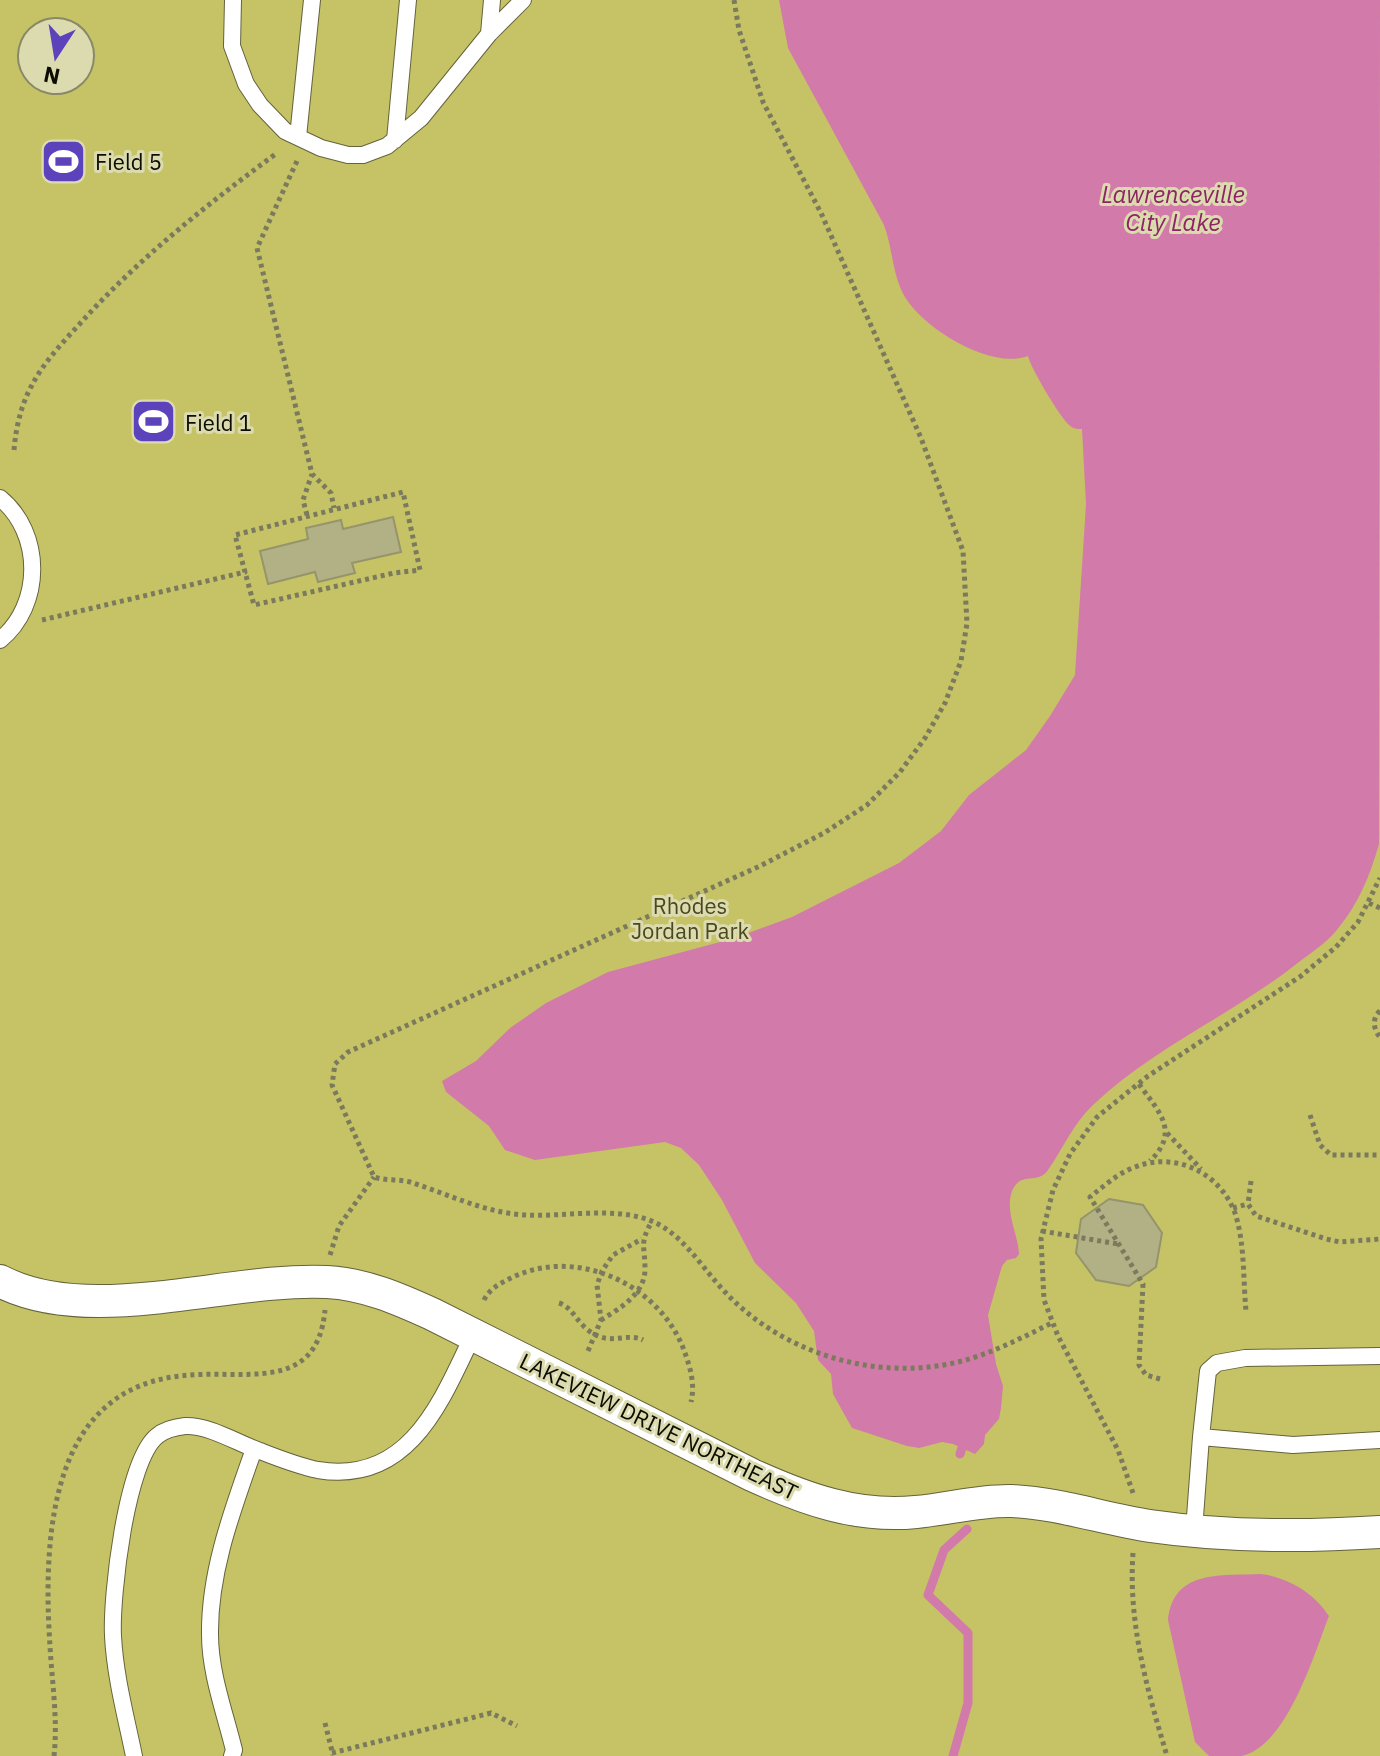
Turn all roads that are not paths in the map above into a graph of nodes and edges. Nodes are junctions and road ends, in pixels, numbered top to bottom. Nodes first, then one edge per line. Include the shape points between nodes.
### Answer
1 (233, 0) edge
2 (312, 0) edge
3 (408, 0) edge
4 (492, 0) edge
5 (523, 0) edge
6 (489, 34) junction
7 (298, 137) junction
8 (395, 140) junction
9 (0, 498) edge
10 (0, 640) edge
11 (0, 1281) edge
12 (473, 1335) junction
13 (1380, 1356) edge
14 (1201, 1437) junction
15 (1380, 1440) edge
16 (254, 1449) junction
17 (1194, 1530) junction
18 (1380, 1532) edge
19 (134, 1756) edge
20 (232, 1756) edge

1 - 7 lane via 232,46 246,84 271,118
2 - 7 lane
3 - 8 lane
4 - 6 lane
5 - 6 lane
6 - 8 lane via 421,118
7 - 8 lane via 348,155 377,152
9 - 10 lane via 24,530 33,574 18,622
11 - 12 street, LAKEVIEW DRIVE NORTHEAST via 38,1295 98,1300 338,1283 400,1299
12 - 16 lane via 425,1426 388,1459 332,1471
12 - 17 street, LAKEVIEW DRIVE NORTHEAST via 751,1475 833,1507 913,1513 1010,1501
13 - 14 lane via 1217,1363 1208,1371
14 - 15 lane via 1293,1445
14 - 17 lane
16 - 19 lane via 182,1426 156,1437 143,1458 112,1602 118,1675
16 - 20 lane via 221,1548 209,1637
17 - 18 street, LAKEVIEW DRIVE NORTHEAST via 1295,1536

